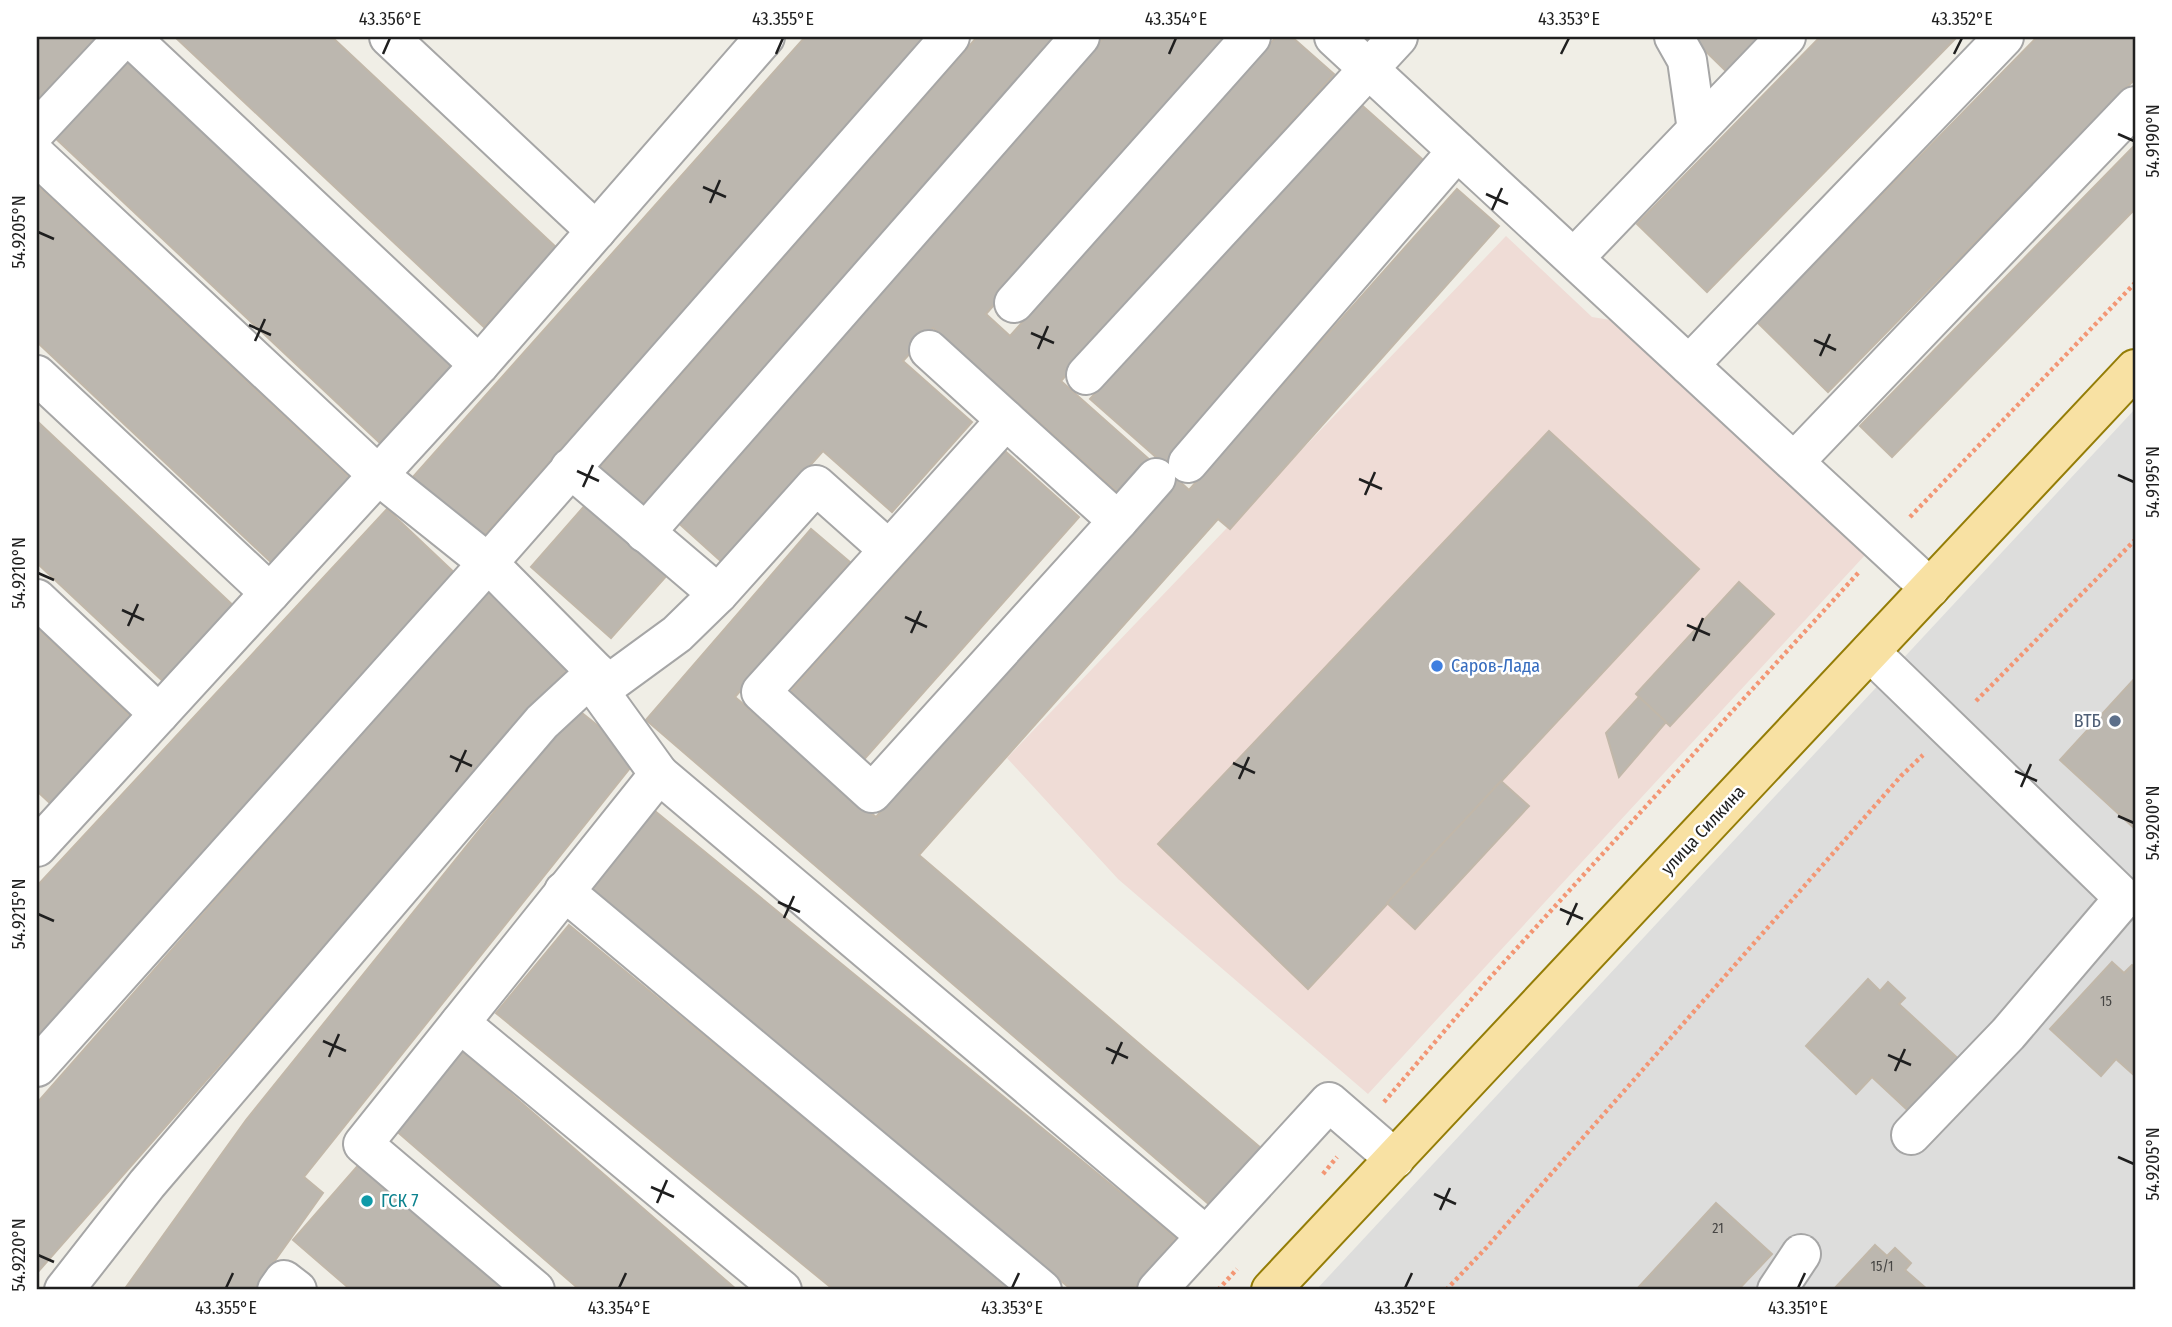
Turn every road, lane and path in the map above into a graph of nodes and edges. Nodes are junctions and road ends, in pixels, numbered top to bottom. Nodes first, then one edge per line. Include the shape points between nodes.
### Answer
1 (124, 37) edge
2 (130, 37) edge
3 (388, 37) edge
4 (765, 37) edge
5 (950, 37) edge
6 (1080, 37) edge
7 (1251, 37) edge
8 (1334, 37) edge
9 (1398, 37) edge
10 (1674, 37) edge
11 (1786, 37) edge
12 (2004, 37) edge
13 (1368, 68) junction
14 (2135, 106) edge
15 (37, 130) edge
16 (1697, 130) junction
17 (1457, 150) junction
18 (37, 156) edge
19 (596, 231) junction
20 (1574, 258) junction
21 (2135, 283) edge
22 (1014, 303) dead end
23 (929, 350) dead end
24 (479, 365) junction
25 (1689, 365) junction
26 (2135, 369) edge
27 (37, 375) edge
28 (1086, 375) dead end
29 (1006, 420) junction
30 (1794, 461) junction
31 (570, 468) junction
32 (378, 475) junction
33 (1118, 521) junction
34 (645, 533) junction
35 (2135, 540) edge
36 (1884, 544) junction
37 (889, 550) junction
38 (488, 563) junction
39 (1930, 588) junction
40 (270, 593) junction
41 (718, 594) junction
42 (37, 599) edge
43 (1870, 652) junction
44 (598, 682) junction
45 (159, 714) junction
46 (1949, 728) junction
47 (659, 774) junction
48 (41, 835) edge
49 (565, 891) junction
50 (2130, 897) edge
51 (460, 1023) junction
52 (37, 1067) edge
53 (1361, 1129) junction
54 (1911, 1136) dead end
55 (1395, 1159) junction
56 (1320, 1178) dead end
57 (1206, 1236) junction
58 (1801, 1254) dead end
59 (1243, 1263) dead end
60 (64, 1290) edge
61 (276, 1290) edge
62 (297, 1290) edge
63 (535, 1290) edge
64 (782, 1290) edge
65 (1042, 1290) edge
66 (1157, 1290) edge
67 (1218, 1290) edge
68 (1271, 1290) edge
69 (1446, 1290) edge
70 (1777, 1290) edge

1 - 15 lane
2 - 24 lane
3 - 19 lane
4 - 19 lane
5 - 31 lane
6 - 34 lane
7 - 22 lane
8 - 13 lane
9 - 13 lane
10 - 16 lane via 1687,60
11 - 16 lane
12 - 25 lane
13 - 17 lane
13 - 28 lane
14 - 30 lane
16 - 20 lane
17 - 20 lane
17 - 33 lane via 1172,470
18 - 32 lane
19 - 24 lane
20 - 25 lane
21 - 36 path
23 - 29 lane
24 - 32 lane
25 - 30 lane
26 - 39 main road, улица Силкина
27 - 40 lane
29 - 33 lane
29 - 37 lane
30 - 36 lane
31 - 34 lane
31 - 38 lane
32 - 38 lane
32 - 40 lane
33 - 37 lane via 872,793 761,692
34 - 41 lane
35 - 46 path
36 - 39 lane
36 - 53 path via 1487,981
37 - 41 lane via 816,485
38 - 44 lane
38 - 52 lane
39 - 43 main road, улица Силкина
40 - 45 lane
41 - 44 lane via 677,634
42 - 45 lane
43 - 46 lane
43 - 55 main road, улица Силкина
44 - 47 lane
44 - 60 lane via 542,722 147,1184
45 - 48 lane
46 - 50 lane
46 - 69 path via 1901,776
47 - 49 lane
47 - 57 lane
49 - 51 lane
49 - 65 lane
50 - 54 lane
51 - 63 lane via 363,1144
51 - 64 lane
53 - 55 lane
53 - 56 path
53 - 57 lane via 1329,1102
55 - 68 main road, улица Силкина
57 - 66 lane
58 - 70 lane
59 - 67 path
61 - 62 lane via 284,1280

